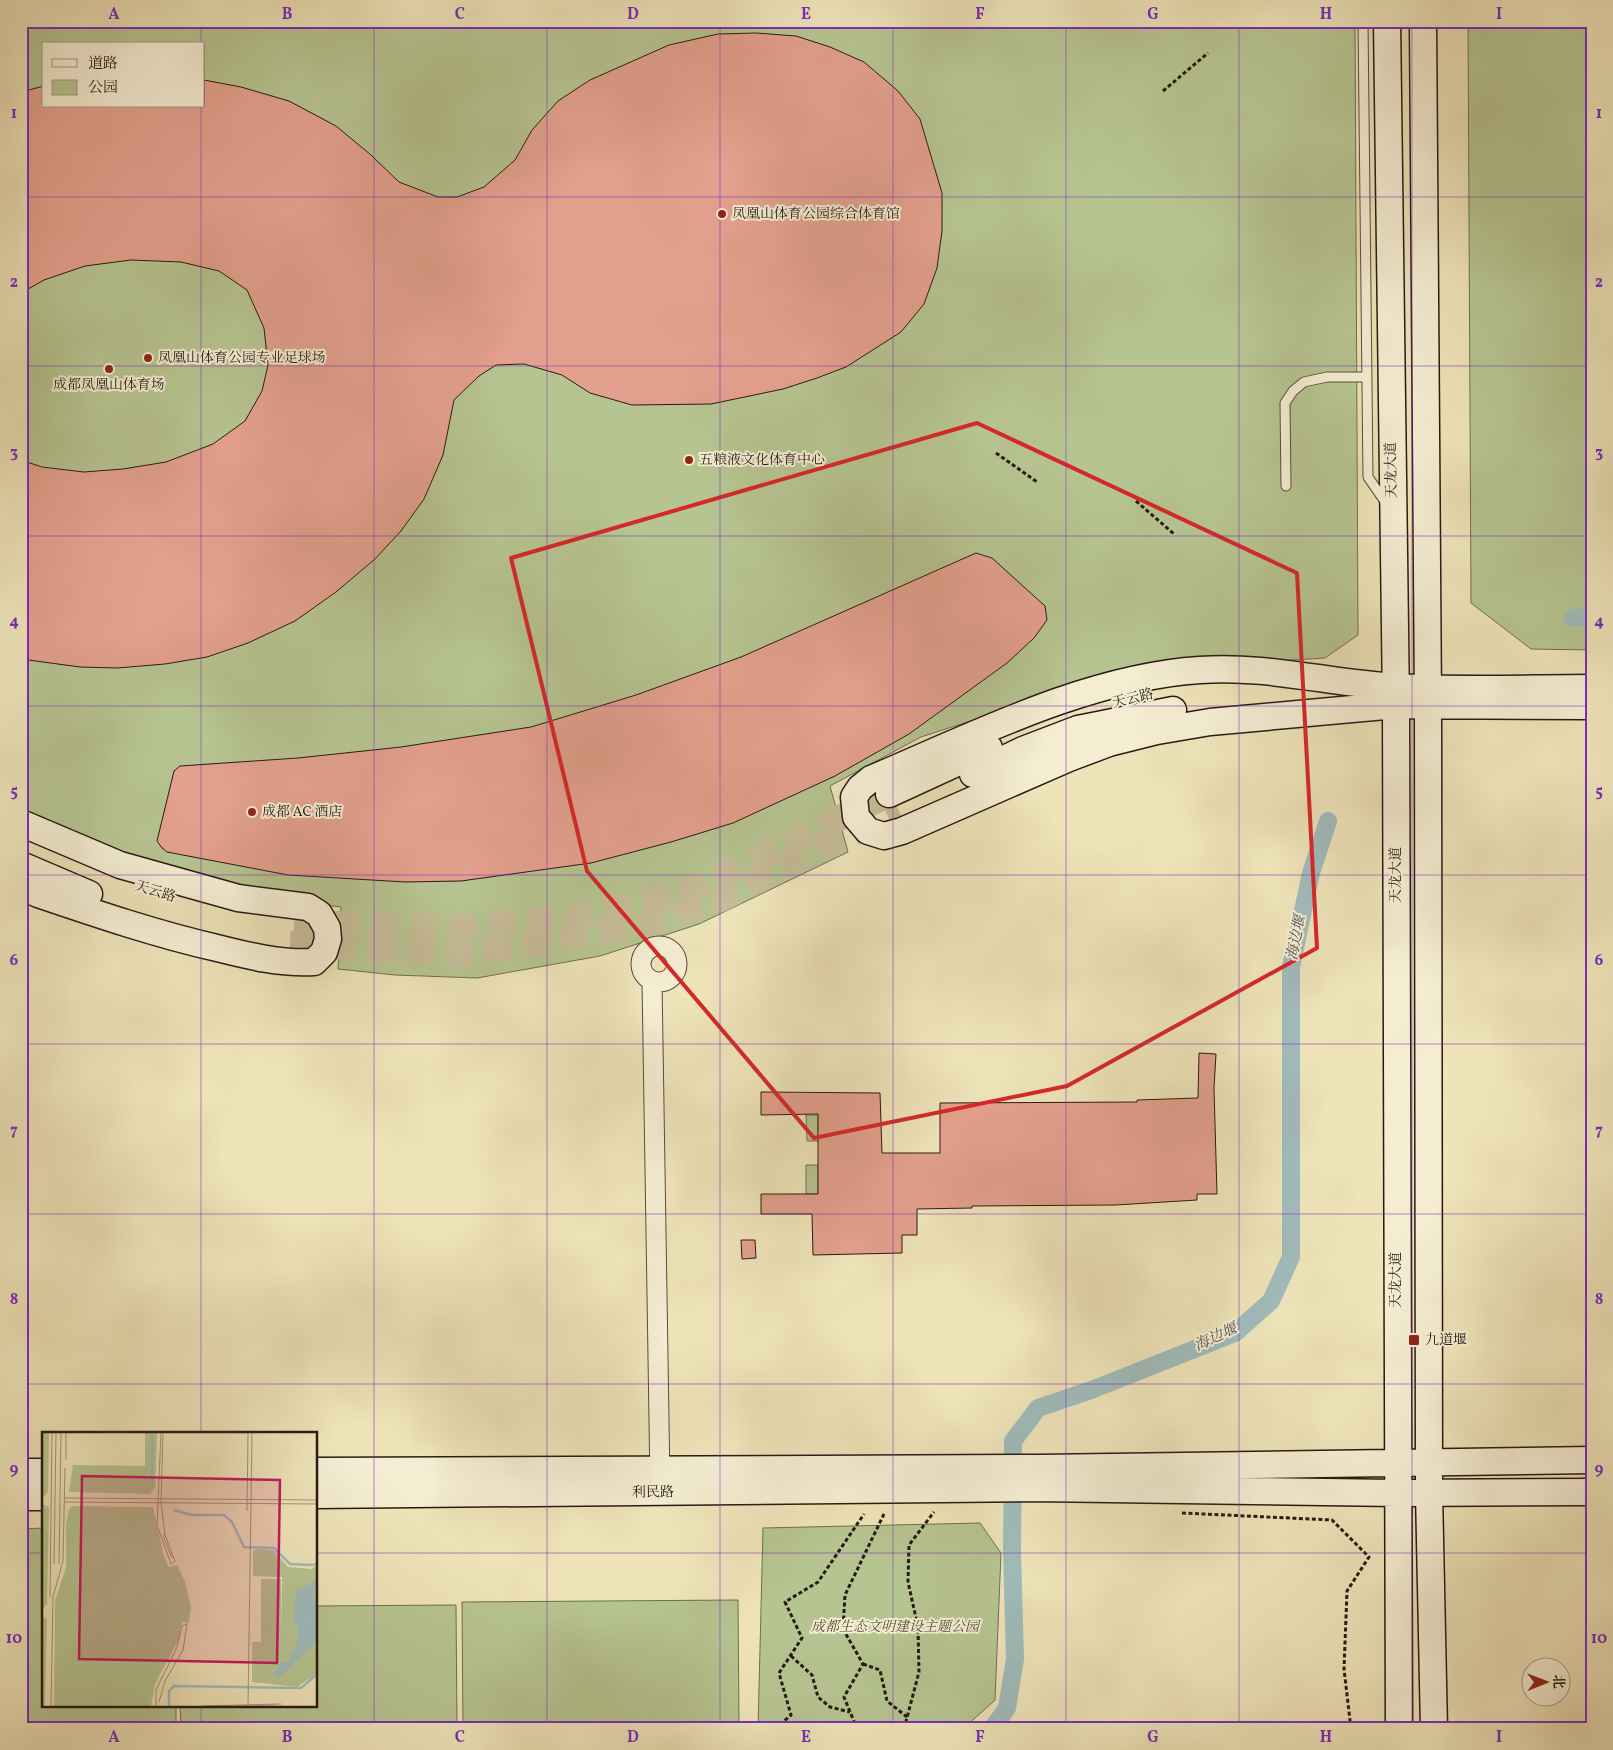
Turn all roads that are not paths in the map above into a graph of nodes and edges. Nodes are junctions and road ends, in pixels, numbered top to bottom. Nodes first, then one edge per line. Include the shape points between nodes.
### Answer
1 (1363, 21) edge
2 (1387, 21) edge
3 (1423, 21) edge
4 (1367, 377) junction
5 (1286, 486) dead end
6 (1393, 512) junction
7 (1592, 688) edge
8 (1395, 696) junction
9 (1428, 696) junction
10 (1592, 706) edge
11 (894, 802) tunnel mouth
12 (21, 823) edge
13 (21, 842) edge
14 (21, 865) edge
15 (21, 886) edge
16 (658, 982) dead end
17 (1592, 1460) edge
18 (1429, 1461) junction
19 (1396, 1462) junction
20 (318, 1470) edge
21 (21, 1472) edge
22 (42, 1472) edge
23 (1038, 1478) junction
24 (666, 1481) junction
25 (1429, 1492) junction
26 (1592, 1492) edge
27 (1397, 1493) junction
28 (318, 1495) edge
29 (21, 1497) edge
30 (42, 1497) edge
31 (1399, 1729) edge
32 (1434, 1729) edge

1 - 4 lane
2 - 6 main road, 天龙大道
3 - 9 main road
4 - 5 lane via 1327,377 1304,382 1293,391 1285,403
4 - 6 lane via 1368,477
6 - 8 main road, 天龙大道
7 - 9 main road
8 - 8 main road via 1244,670 1199,670 1126,681 1044,706 871,778 854,797 856,817 868,831 884,836 1110,743 1210,722
8 - 9 main road
8 - 11 main road, 天云路 via 1198,686 1135,697 1043,723
8 - 19 main road, 天龙大道
9 - 10 main road
9 - 18 main road
12 - 15 main road via 120,865 238,898 308,907 319,914 327,928 328,939 324,952 314,962 292,963 248,956 161,935
13 - 14 main road, 天云路 via 124,883 292,933 249,940 76,890
16 - 24 street
17 - 18 main road
18 - 19 main road
18 - 25 main road
19 - 23 main road
19 - 27 main road, 天龙大道
20 - 24 main road, 利民路
21 - 22 main road
23 - 24 main road, 利民路
23 - 27 main road
24 - 28 main road, 利民路
25 - 26 main road
25 - 27 main road
25 - 32 main road
27 - 31 main road, 天龙大道
29 - 30 main road

